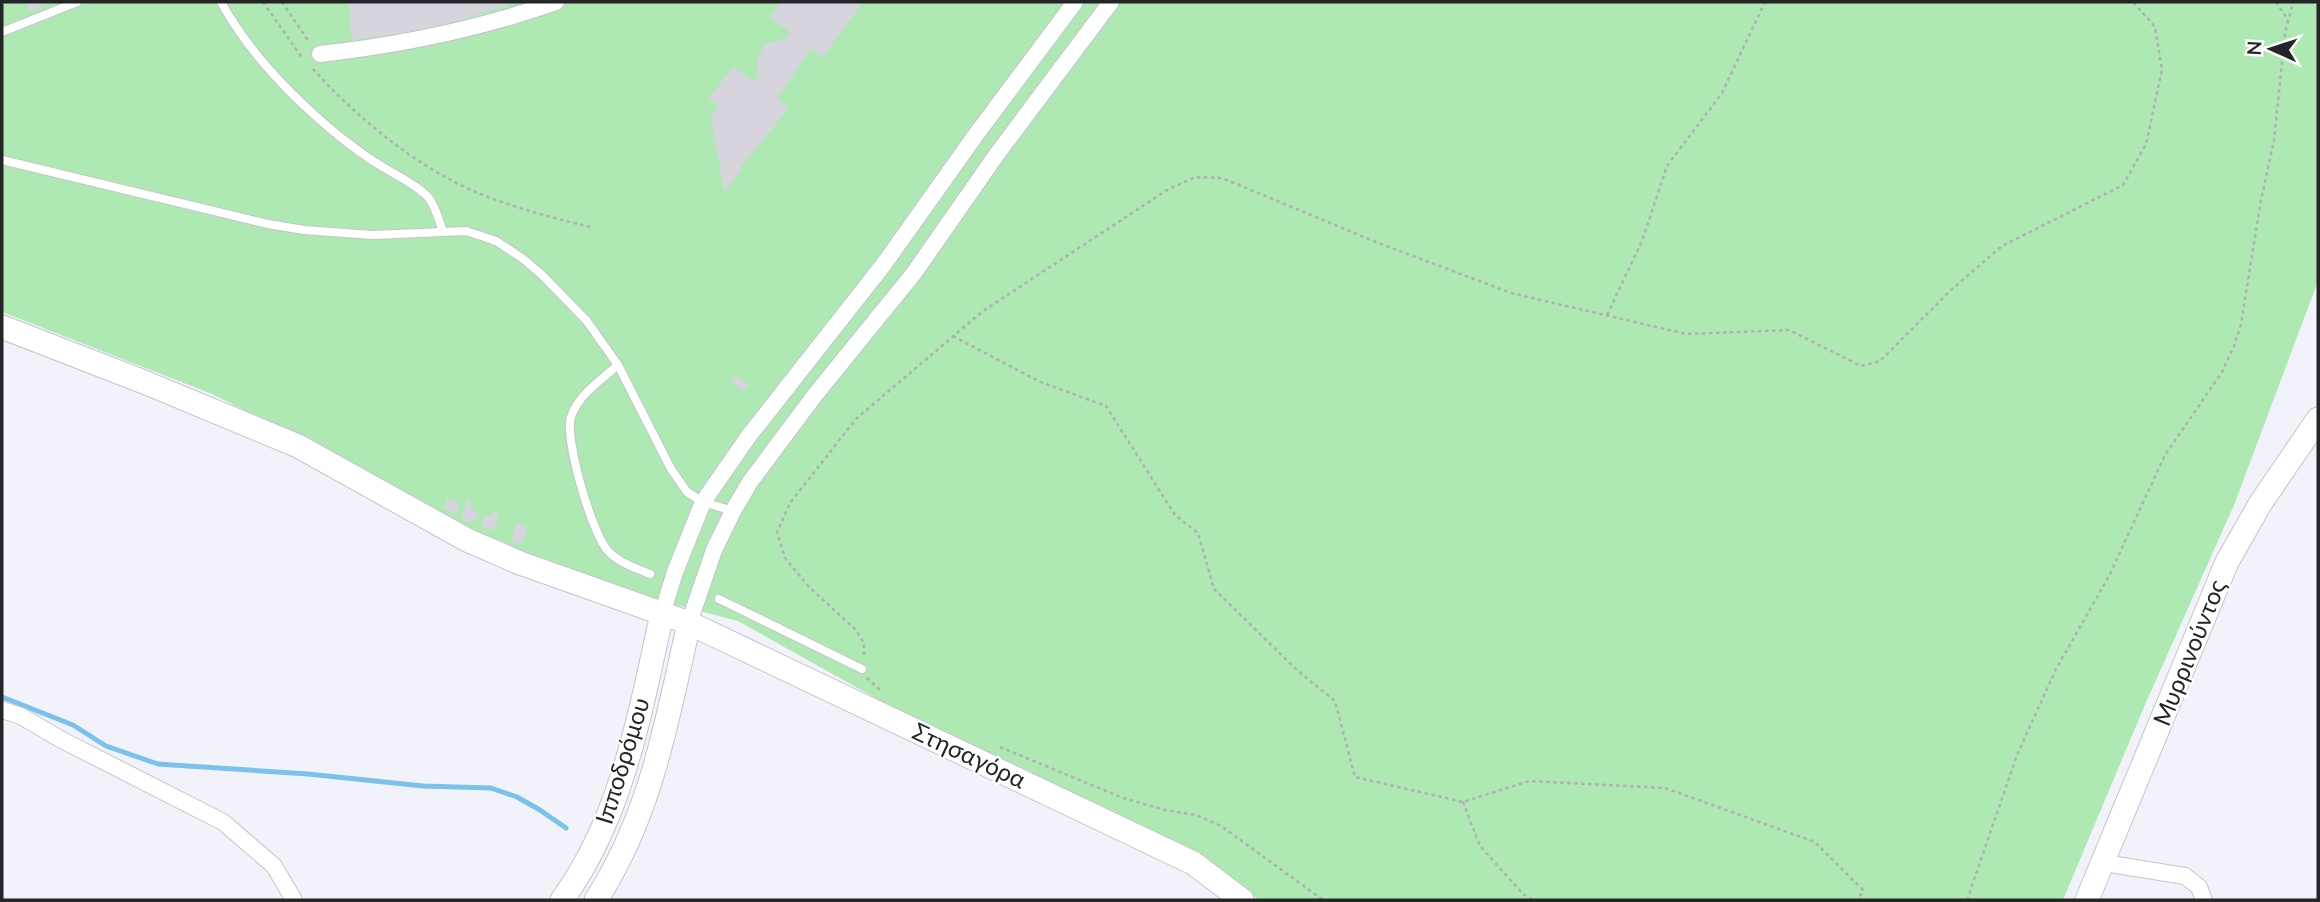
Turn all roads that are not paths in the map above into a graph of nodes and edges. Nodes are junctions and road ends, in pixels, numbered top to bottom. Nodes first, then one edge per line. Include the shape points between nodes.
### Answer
1 (78, 2) edge
2 (221, 2) edge
3 (556, 2) edge
4 (1075, 2) edge
5 (1111, 2) edge
6 (2, 32) edge
7 (320, 54) road end
8 (975, 136) junction
9 (997, 154) junction
10 (2, 160) edge
11 (443, 232) junction
12 (2, 327) edge
13 (618, 365) junction
14 (2318, 419) edge
15 (703, 502) junction
16 (733, 511) junction
17 (650, 574) dead end
18 (719, 599) dead end
19 (662, 614) junction
20 (689, 624) junction
21 (862, 668) road end
22 (2, 710) edge
23 (2104, 863) junction
24 (294, 900) edge
25 (562, 900) edge
26 (596, 900) edge
27 (1242, 900) edge
28 (2087, 900) edge
29 (2204, 900) edge

1 - 6 lane
2 - 11 lane via 273,72 317,117 428,198
3 - 7 street via 439,37
4 - 8 street
5 - 9 street
8 - 9 street
8 - 15 street
9 - 16 street via 914,272 750,482
10 - 11 lane via 304,230
11 - 13 lane via 466,231 496,241 522,258 586,320
12 - 19 main road, Στησαγόρα via 298,446 467,540
13 - 15 lane via 671,469 687,492
13 - 17 lane via 578,403 570,419 570,442 593,526 606,549
14 - 23 main road, Μυρρινούντος via 2227,562
15 - 16 lane
15 - 19 street
16 - 20 street via 709,561
18 - 21 lane
19 - 20 main road, Στησαγόρα
19 - 25 main road, Ιπποδρόμου via 618,792 596,845
20 - 26 main road, Ιπποδρόμου via 648,790 636,825
20 - 27 main road, Στησαγόρα via 1193,863
22 - 24 street via 223,822 274,866
23 - 28 main road, Μυρρινούντος
23 - 29 street via 2185,876 2199,887

